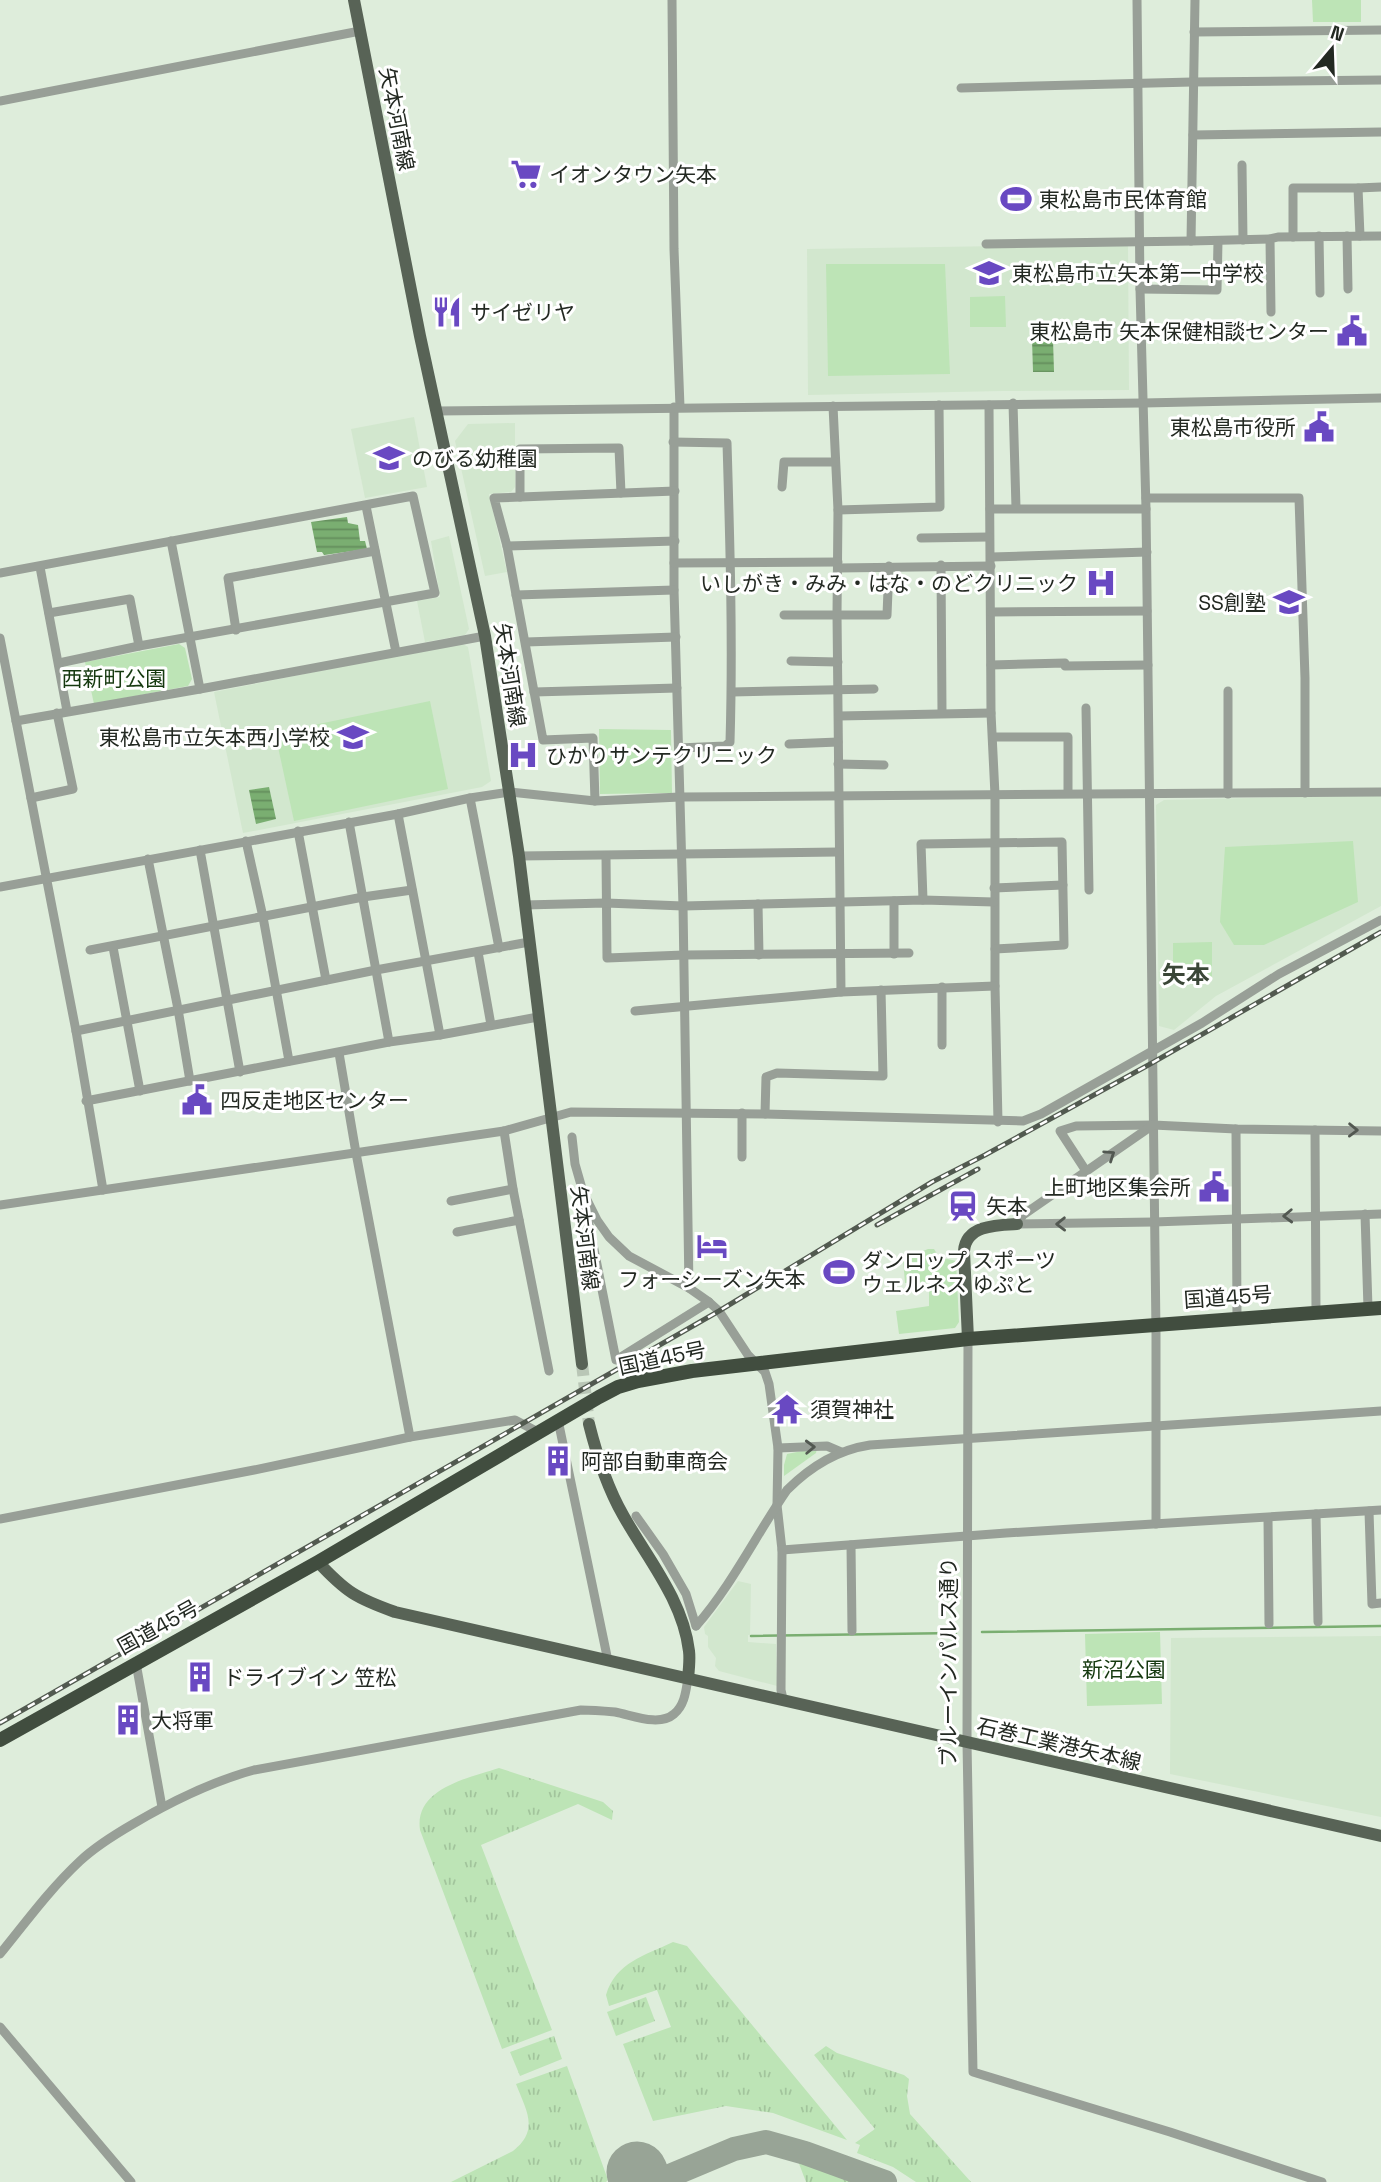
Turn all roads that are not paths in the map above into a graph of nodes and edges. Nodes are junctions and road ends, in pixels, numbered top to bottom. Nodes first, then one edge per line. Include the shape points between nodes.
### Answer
1 (354, 0) edge
2 (672, 0) edge
3 (1137, 0) edge
4 (1195, 0) edge
5 (1381, 30) edge
6 (360, 32) junction
7 (1194, 32) junction
8 (1381, 80) edge
9 (1192, 82) junction
10 (1138, 84) junction
11 (961, 89) dead end
12 (0, 101) edge
13 (1381, 132) edge
14 (1193, 135) junction
15 (1242, 164) dead end
16 (1381, 187) edge
17 (1358, 188) junction
18 (1319, 236) junction
19 (1347, 236) junction
20 (1360, 236) junction
21 (1381, 236) edge
22 (1293, 237) junction
23 (1270, 239) junction
24 (1243, 240) junction
25 (1192, 241) junction
26 (1218, 241) junction
27 (1140, 242) junction
28 (986, 244) dead end
29 (1140, 289) junction
30 (1348, 289) dead end
31 (1320, 293) dead end
32 (1271, 312) dead end
33 (1381, 398) edge
34 (1013, 403) junction
35 (1143, 403) junction
36 (939, 405) junction
37 (989, 405) junction
38 (832, 406) junction
39 (677, 407) junction
40 (436, 411) junction
41 (673, 442) junction
42 (835, 462) junction
43 (782, 487) dead end
44 (675, 492) junction
45 (621, 493) junction
46 (520, 497) junction
47 (1146, 498) junction
48 (366, 506) junction
49 (1016, 508) junction
50 (990, 509) junction
51 (1146, 509) junction
52 (838, 510) junction
53 (989, 537) junction
54 (921, 538) dead end
55 (171, 541) junction
56 (675, 541) junction
57 (507, 546) junction
58 (375, 551) junction
59 (1147, 552) junction
60 (991, 561) junction
61 (674, 563) junction
62 (730, 564) junction
63 (838, 565) junction
64 (941, 565) junction
65 (889, 566) junction
66 (40, 567) junction
67 (0, 573) edge
68 (674, 590) junction
69 (516, 596) junction
70 (386, 603) junction
71 (991, 611) junction
72 (1147, 611) junction
73 (49, 613) junction
74 (837, 614) junction
75 (784, 615) dead end
76 (236, 630) junction
77 (485, 636) junction
78 (676, 637) junction
79 (0, 638) edge
80 (189, 638) junction
81 (526, 642) junction
82 (139, 646) junction
83 (396, 652) junction
84 (791, 661) dead end
85 (838, 662) junction
86 (59, 663) junction
87 (991, 664) junction
88 (1148, 665) junction
89 (677, 688) junction
90 (200, 689) junction
91 (838, 689) junction
92 (874, 689) dead end
93 (1227, 691) dead end
94 (534, 692) junction
95 (732, 692) junction
96 (1086, 708) dead end
97 (62, 712) junction
98 (942, 713) junction
99 (991, 713) junction
100 (839, 716) junction
101 (16, 721) junction
102 (993, 737) junction
103 (838, 742) junction
104 (789, 744) dead end
105 (679, 748) junction
106 (838, 764) junction
107 (884, 765) dead end
108 (510, 792) junction
109 (1381, 792) edge
110 (1068, 793) junction
111 (1088, 793) junction
112 (1305, 793) junction
113 (995, 794) junction
114 (1149, 794) junction
115 (1228, 794) junction
116 (838, 796) junction
117 (470, 797) junction
118 (680, 797) junction
119 (31, 798) junction
120 (595, 801) junction
121 (398, 814) junction
122 (349, 822) junction
123 (298, 831) junction
124 (246, 841) junction
125 (996, 842) junction
126 (200, 850) junction
127 (838, 852) junction
128 (682, 854) junction
129 (519, 856) junction
130 (606, 856) junction
131 (148, 859) junction
132 (46, 878) junction
133 (1063, 885) junction
134 (0, 887) edge
135 (994, 888) junction
136 (412, 890) junction
137 (1089, 890) dead end
138 (363, 897) junction
139 (923, 900) junction
140 (894, 901) junction
141 (994, 902) junction
142 (606, 903) junction
143 (841, 903) junction
144 (758, 904) junction
145 (524, 905) junction
146 (684, 906) junction
147 (313, 908) junction
148 (263, 917) junction
149 (1381, 920) edge
150 (214, 927) junction
151 (163, 937) junction
152 (529, 942) junction
153 (113, 947) junction
154 (499, 948) junction
155 (995, 949) junction
156 (90, 950) dead end
157 (478, 952) junction
158 (909, 953) dead end
159 (759, 954) junction
160 (894, 954) junction
161 (684, 955) junction
162 (839, 955) junction
163 (428, 961) junction
164 (376, 970) junction
165 (326, 981) junction
166 (995, 986) junction
167 (942, 987) junction
168 (276, 990) junction
169 (881, 990) junction
170 (841, 992) junction
171 (227, 1000) junction
172 (685, 1007) junction
173 (178, 1009) junction
174 (635, 1011) dead end
175 (538, 1017) junction
176 (127, 1020) junction
177 (491, 1025) junction
178 (76, 1031) junction
179 (440, 1035) junction
180 (389, 1042) junction
181 (942, 1045) dead end
182 (1153, 1049) junction
183 (339, 1053) junction
184 (289, 1061) junction
185 (240, 1072) junction
186 (190, 1081) junction
187 (140, 1091) junction
188 (86, 1101) junction
189 (742, 1113) junction
190 (687, 1114) junction
191 (765, 1114) junction
192 (551, 1117) junction
193 (998, 1122) junction
194 (1153, 1125) junction
195 (1236, 1129) junction
196 (1315, 1130) junction
197 (1381, 1130) edge
198 (504, 1131) junction
199 (572, 1137) dead end
200 (356, 1153) junction
201 (741, 1157) dead end
202 (1086, 1171) junction
203 (513, 1189) junction
204 (103, 1190) junction
205 (583, 1192) junction
206 (451, 1202) dead end
207 (0, 1205) edge
208 (1365, 1214) junction
209 (1381, 1214) edge
210 (1316, 1215) junction
211 (1237, 1219) junction
212 (519, 1220) junction
213 (1154, 1222) junction
214 (1017, 1224) junction
215 (457, 1232) dead end
216 (689, 1288) junction
217 (709, 1303) junction
218 (1374, 1308) edge
219 (1316, 1312) junction
220 (1237, 1318) junction
221 (1156, 1324) junction
222 (968, 1339) junction
223 (582, 1364) tunnel mouth
224 (756, 1364) junction
225 (549, 1371) dead end
226 (1381, 1411) edge
227 (558, 1420) junction
228 (589, 1424) tunnel mouth
229 (1155, 1427) junction
230 (538, 1433) junction
231 (410, 1437) junction
232 (968, 1439) junction
233 (778, 1448) junction
234 (841, 1452) junction
235 (777, 1505) junction
236 (1381, 1510) edge
237 (1369, 1511) junction
238 (1316, 1514) junction
239 (636, 1516) dead end
240 (1268, 1518) junction
241 (0, 1519) edge
242 (1156, 1524) junction
243 (967, 1536) junction
244 (851, 1545) junction
245 (782, 1550) junction
246 (318, 1562) junction
247 (1381, 1603) edge
248 (1318, 1622) dead end
249 (1269, 1624) dead end
250 (852, 1631) dead end
251 (608, 1661) junction
252 (136, 1663) junction
253 (688, 1678) junction
254 (783, 1699) junction
255 (0, 1740) edge
256 (967, 1743) junction
257 (162, 1807) junction
258 (1381, 1836) edge
259 (0, 1954) edge
260 (0, 2027) edge
261 (131, 2182) edge
262 (1322, 2182) edge

1 - 6 main road, 矢本河南線
2 - 39 street
3 - 10 street
4 - 7 street
5 - 7 street
6 - 12 street
6 - 40 main road, 矢本河南線
7 - 9 street
8 - 9 street
9 - 10 street
9 - 14 street
10 - 11 street
10 - 27 street
13 - 14 street
14 - 25 street
15 - 24 street
16 - 17 street
17 - 20 street
17 - 22 street via 1293,188
18 - 19 street
18 - 22 street
18 - 31 street
19 - 20 street
19 - 30 street
20 - 21 street
22 - 23 street
23 - 24 street
23 - 32 street
24 - 26 street
25 - 26 street
25 - 27 street
26 - 29 street via 1217,290
27 - 28 street
27 - 29 street
29 - 35 street
33 - 35 street
34 - 35 street
34 - 37 street
34 - 49 street
35 - 47 street
36 - 37 street
36 - 38 street
36 - 52 street via 940,507
37 - 50 street
38 - 39 street
38 - 42 street
39 - 40 street
39 - 41 street
40 - 77 main road, 矢本河南線
41 - 44 street
41 - 62 street via 727,443
42 - 43 street via 783,462
42 - 52 street
44 - 45 street
44 - 56 street
45 - 46 street
45 - 46 street via 619,448 520,449
46 - 57 street via 495,498
47 - 51 street
47 - 112 street via 1298,498
48 - 55 street
48 - 58 street
48 - 70 street via 413,496 435,593
49 - 50 street
49 - 51 street
50 - 53 street
51 - 59 street
52 - 63 street
53 - 54 street
53 - 60 street
55 - 66 street
55 - 80 street
56 - 57 street
56 - 61 street
57 - 69 street
58 - 70 street
58 - 76 street via 228,578
59 - 60 street
59 - 72 street
60 - 64 street
60 - 71 street
61 - 62 street
61 - 68 street
62 - 63 street
62 - 95 street
63 - 65 street
63 - 74 street
64 - 65 street
64 - 98 street
65 - 74 street via 887,615
66 - 67 street
66 - 73 street
68 - 69 street
68 - 78 street
69 - 81 street
70 - 76 street
70 - 83 street
71 - 72 street
71 - 87 street
72 - 88 street
73 - 82 street via 130,599
73 - 86 street
74 - 75 street
74 - 85 street
76 - 80 street
77 - 83 street
77 - 108 main road, 矢本河南線
78 - 81 street
78 - 89 street
79 - 101 street
80 - 82 street
80 - 90 street
81 - 94 street
82 - 86 street
83 - 90 street
84 - 85 street
85 - 91 street
86 - 97 street
87 - 88 street
87 - 99 street
88 - 114 street
89 - 94 street
89 - 105 street
90 - 97 street
91 - 92 street
91 - 95 street
91 - 100 street
93 - 115 street
94 - 120 street via 543,740 593,738
95 - 105 street via 730,742
96 - 111 street
97 - 101 street
97 - 119 street via 73,789
98 - 99 street
98 - 100 street
99 - 102 street
100 - 103 street
101 - 119 street
102 - 110 street via 1068,737
102 - 113 street
103 - 104 street
103 - 106 street
105 - 118 street
106 - 107 street
106 - 116 street
108 - 117 street
108 - 120 street
108 - 129 main road, 矢本河南線
109 - 112 street
110 - 111 street
110 - 113 street
111 - 114 street
111 - 137 street
112 - 115 street
113 - 116 street
113 - 125 street
114 - 115 street
114 - 182 street
116 - 118 street
116 - 127 street
117 - 121 street
117 - 154 street
118 - 120 street
118 - 128 street
119 - 132 street
121 - 122 street
121 - 136 street
122 - 123 street
122 - 138 street
123 - 124 street
123 - 147 street
124 - 126 street
124 - 148 street
125 - 133 street via 1062,842
125 - 135 street
125 - 139 street via 921,844
126 - 131 street
126 - 150 street
127 - 128 street
127 - 143 street
128 - 130 street
128 - 146 street
129 - 130 street
129 - 145 main road, 矢本河南線
130 - 142 street
131 - 132 street
131 - 151 street
132 - 134 street
132 - 178 street
133 - 135 street
133 - 155 street via 1064,945
135 - 141 street
136 - 138 street
136 - 163 street
138 - 147 street
138 - 164 street
139 - 140 street
139 - 141 street
140 - 143 street
140 - 160 street
141 - 155 street
142 - 145 street
142 - 146 street
142 - 161 street via 607,958
143 - 144 street
143 - 162 street
144 - 146 street
144 - 159 street
145 - 152 main road, 矢本河南線
146 - 161 street
147 - 148 street
147 - 165 street
148 - 150 street
148 - 168 street
149 - 182 street
150 - 151 street
150 - 171 street
151 - 153 street
151 - 173 street
152 - 154 street
152 - 175 main road, 矢本河南線
153 - 156 street
153 - 176 street
154 - 157 street
155 - 166 street
157 - 163 street
157 - 177 street
158 - 160 street
159 - 161 street
159 - 162 street
160 - 162 street
161 - 172 street
162 - 170 street
163 - 164 street
163 - 179 street
164 - 165 street
164 - 180 street
165 - 168 street
166 - 167 street
166 - 193 street
167 - 169 street
167 - 181 street
168 - 171 street
168 - 184 street
169 - 170 street
169 - 191 street via 883,1076 776,1073 766,1077
170 - 172 street
171 - 173 street
171 - 185 street
172 - 174 street
172 - 190 street
173 - 176 street
173 - 186 street
175 - 177 street
175 - 192 main road, 矢本河南線
176 - 178 street
176 - 187 street
177 - 179 street
178 - 188 street
179 - 180 street
180 - 183 street
182 - 193 street via 1041,1114 1023,1121
182 - 194 street
183 - 184 street
183 - 200 street
184 - 185 street
185 - 186 street
186 - 187 street
187 - 188 street
188 - 204 street
189 - 190 street
189 - 191 street
189 - 201 street
190 - 192 street via 572,1112
190 - 216 street
191 - 193 street
192 - 198 street
192 - 223 main road, 矢本河南線
194 - 195 street
202 -> 194 street
194 - 202 street via 1076,1126 1060,1131
194 - 213 street
195 - 196 street
195 - 211 street
196 -> 197 street
196 - 210 street
198 - 200 street
198 - 203 street
199 - 205 street
200 - 204 street
200 - 231 street
202 - 214 street
203 - 206 street
203 - 212 street
204 - 207 street
205 - 216 street via 609,1237 629,1256
205 - 217 street via 616,1360
208 - 209 street
208 - 210 street
208 - 218 street
210 -> 211 street
210 - 219 street
211 - 213 street
211 - 220 street
212 - 215 street
212 - 225 street
213 -> 214 street
213 - 221 street
214 - 222 main road, ブルーインパルス通り via 982,1228 966,1241
216 - 217 street
217 - 224 street
218 - 219 highway, 国道45号
219 - 220 highway, 国道45号
220 - 221 highway, 国道45号
221 - 222 highway, 国道45号
221 - 229 street
222 - 224 highway, 国道45号
222 - 232 street, ブルーインパルス通り
224 - 227 highway, 国道45号 via 638,1381
224 - 233 street via 769,1384
226 - 229 street
227 - 230 highway, 国道45号
227 - 251 street
228 - 253 main road via 612,1493 676,1607 689,1651
229 - 232 street
229 - 242 street
230 - 231 street via 515,1420
230 - 246 highway, 国道45号
231 - 241 street
232 - 234 street via 870,1445
232 - 243 street, ブルーインパルス通り
233 -> 234 street via 827,1447
233 - 235 street
234 - 235 street via 800,1477
235 - 239 street via 729,1584 696,1626 686,1594
235 - 245 street
236 - 237 street
237 - 238 street
237 - 247 street via 1372,1604
238 - 240 street
238 - 248 street
240 - 242 street
240 - 249 street
242 - 243 street
243 - 244 street
243 - 256 street, ブルーインパルス通り
244 - 245 street
244 - 250 street
245 - 254 street
246 - 251 main road via 347,1591 395,1612
246 - 252 highway, 国道45号
251 - 253 main road
252 - 255 highway, 国道45号
252 - 257 street
253 - 254 main road, 石巻工業港矢本線
253 - 257 street via 680,1706 666,1718 591,1710 563,1714 254,1770 207,1785
254 - 256 main road, 石巻工業港矢本線
256 - 258 main road, 石巻工業港矢本線
256 - 262 street, ブルーインパルス通り via 973,2072
257 - 259 street via 82,1859
260 - 261 street

